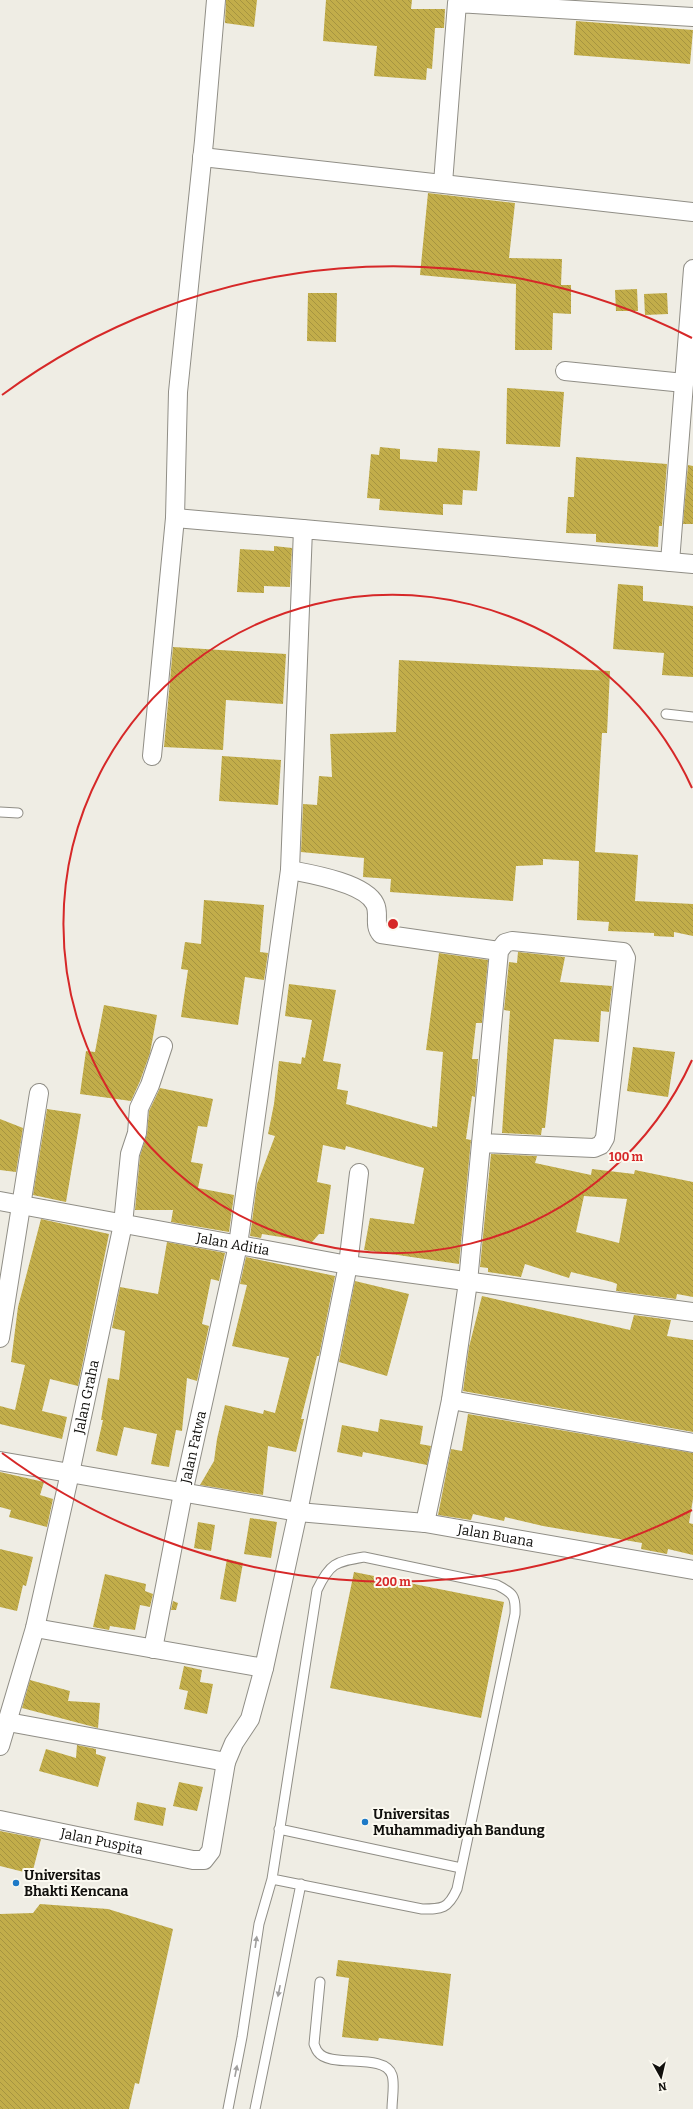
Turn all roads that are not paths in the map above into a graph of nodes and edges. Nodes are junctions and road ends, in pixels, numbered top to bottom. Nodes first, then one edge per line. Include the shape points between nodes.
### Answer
1 (216, 0) edge
2 (457, 1) edge
3 (693, 17) edge
4 (202, 157) junction
5 (443, 183) junction
6 (693, 212) edge
7 (693, 269) edge
8 (565, 371) dead end
9 (684, 383) junction
10 (175, 518) junction
11 (303, 529) junction
12 (670, 562) junction
13 (693, 564) edge
14 (666, 714) dead end
15 (693, 717) edge
16 (152, 756) dead end
17 (0, 812) edge
18 (18, 813) dead end
19 (290, 870) junction
20 (500, 951) junction
21 (163, 1046) dead end
22 (39, 1093) dead end
23 (482, 1143) junction
24 (359, 1173) dead end
25 (0, 1202) edge
26 (22, 1206) junction
27 (123, 1224) junction
28 (238, 1245) junction
29 (348, 1265) junction
30 (468, 1282) junction
31 (693, 1312) edge
32 (0, 1338) edge
33 (451, 1400) junction
34 (693, 1443) edge
35 (0, 1461) edge
36 (70, 1474) junction
37 (183, 1493) junction
38 (298, 1512) junction
39 (425, 1523) junction
40 (693, 1570) edge
41 (35, 1628) junction
42 (153, 1649) junction
43 (264, 1668) junction
44 (8, 1722) junction
45 (0, 1746) edge
46 (226, 1762) junction
47 (0, 1820) edge
48 (279, 1829) junction
49 (461, 1868) junction
50 (272, 1879) junction
51 (301, 1884) junction
52 (320, 1982) dead end
53 (228, 2109) edge
54 (255, 2109) edge
55 (392, 2109) edge

1 - 4 street
2 - 3 street
2 - 5 street
4 - 5 street
4 - 10 street via 178,392
5 - 6 street
7 - 9 street
8 - 9 street
9 - 12 street
10 - 11 street
10 - 16 street
11 - 12 street
11 - 19 street, Jalan Fatwa
12 - 13 street
14 - 15 lane
17 - 18 lane
19 - 20 street via 348,884 361,890 376,905 377,929 381,934
19 - 28 street, Jalan Fatwa
20 - 23 street
20 - 23 street via 505,943 512,941 615,950 623,952 626,958 605,1138 601,1145 594,1148
21 - 27 street, Jalan Graha via 139,1108 137,1133 130,1154
22 - 26 street
23 - 30 street
24 - 29 street
25 - 26 street, Jalan Aditia
26 - 27 street, Jalan Aditia
26 - 32 street
27 - 28 street, Jalan Aditia
27 - 36 street, Jalan Graha
28 - 29 street, Jalan Aditia
28 - 37 street, Jalan Fatwa
29 - 30 street, Jalan Aditia
29 - 38 street
30 - 31 street, Jalan Aditia
30 - 33 street
33 - 34 street
33 - 39 street
35 - 36 street, Jalan Buana
36 - 37 street, Jalan Buana
36 - 41 street, Jalan Graha
37 - 38 street, Jalan Buana
37 - 42 street, Jalan Fatwa
38 - 39 street, Jalan Buana
38 - 43 street
39 - 40 street, Jalan Buana
41 - 42 street
41 - 44 street, Jalan Graha
42 - 43 street
43 - 46 street via 250,1719 234,1743
44 - 45 street, Jalan Graha
44 - 46 street
46 - 47 street, Jalan Puspita via 211,1852 204,1860 193,1860
48 - 49 lane
48 - 49 lane via 317,1590 326,1570 343,1561 364,1558 497,1585 510,1592 516,1600 515,1614
48 - 50 lane
49 - 51 lane via 457,1889 451,1902 440,1909 422,1908
50 - 51 lane
53 -> 50 lane via 259,1924
51 -> 54 lane
52 - 55 lane via 314,2044 318,2053 325,2058 374,2063 387,2067 392,2075

